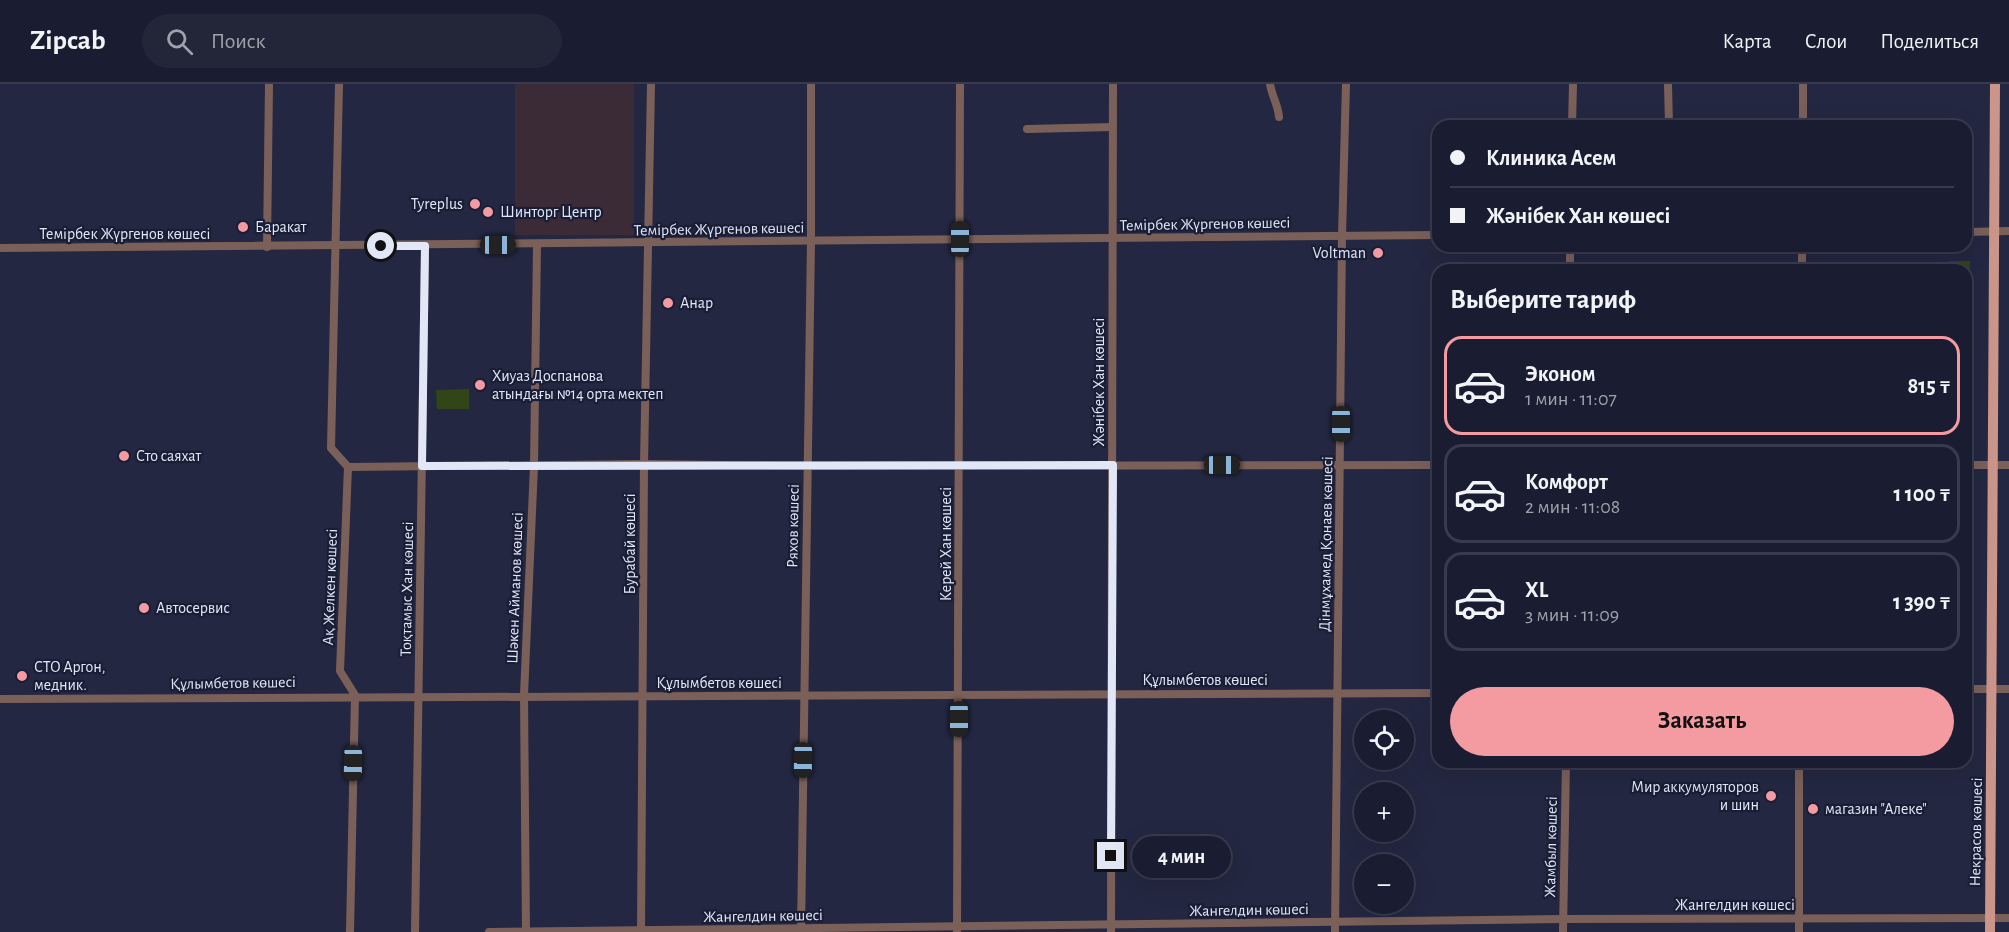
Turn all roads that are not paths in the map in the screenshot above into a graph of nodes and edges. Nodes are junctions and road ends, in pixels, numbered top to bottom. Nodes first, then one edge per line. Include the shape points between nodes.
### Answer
1 (269, 84) edge
2 (339, 84) edge
3 (651, 84) edge
4 (811, 84) edge
5 (960, 84) edge
6 (1113, 84) edge
7 (1270, 84) edge
8 (1346, 84) edge
9 (1573, 84) edge
10 (1668, 84) edge
11 (1803, 84) edge
12 (1995, 84) edge
13 (1279, 117) dead end
14 (1572, 120) edge
15 (1668, 120) edge
16 (1803, 120) edge
17 (1113, 127) junction
18 (1027, 129) dead end
19 (1994, 231) junction
20 (2009, 231) edge
21 (1972, 232) edge
22 (1432, 235) edge
23 (1342, 236) junction
24 (1112, 238) junction
25 (960, 239) junction
26 (811, 241) junction
27 (648, 243) junction
28 (537, 245) junction
29 (336, 246) junction
30 (425, 246) junction
31 (267, 247) junction
32 (0, 248) edge
33 (644, 464) junction
34 (1341, 464) junction
35 (960, 465) junction
36 (1113, 465) junction
37 (1432, 465) edge
38 (1972, 465) edge
39 (1995, 465) junction
40 (2009, 465) edge
41 (422, 466) junction
42 (534, 466) junction
43 (808, 466) junction
44 (348, 467) junction
45 (1972, 689) edge
46 (1992, 689) junction
47 (2009, 689) edge
48 (1337, 693) junction
49 (1432, 693) edge
50 (1111, 694) junction
51 (524, 695) junction
52 (355, 696) junction
53 (418, 696) junction
54 (643, 696) junction
55 (959, 696) junction
56 (804, 697) junction
57 (0, 699) edge
58 (1566, 768) edge
59 (1798, 768) edge
60 (1799, 918) junction
61 (1990, 918) junction
62 (2009, 918) edge
63 (1563, 919) junction
64 (1335, 922) junction
65 (1111, 928) edge
66 (957, 929) edge
67 (801, 930) edge
68 (526, 931) edge
69 (350, 932) edge
70 (415, 932) edge
71 (489, 932) edge
72 (641, 932) edge
73 (1335, 932) edge
74 (1563, 932) edge
75 (1799, 932) edge
76 (1990, 932) edge

1 - 31 street
2 - 29 street
3 - 27 street, Бурабай көшесі
4 - 26 street, Ряхов көшесі
5 - 25 street, Керей Хан көшесі
6 - 17 street, Жәнібек Хан көшесі
7 - 13 street
8 - 23 street, Дінмұхамед Қонаев көшесі
9 - 14 street
10 - 15 street
11 - 16 street
12 - 19 main road, Некрасов көшесі
17 - 18 street
17 - 24 street, Жәнібек Хан көшесі
19 - 20 street
19 - 21 street
19 - 39 main road, Некрасов көшесі
22 - 23 street, Темірбек Жүргенов көшесі
23 - 24 street, Темірбек Жүргенов көшесі
23 - 34 street, Дінмұхамед Қонаев көшесі
24 - 25 street, Темірбек Жүргенов көшесі
24 - 36 street, Жәнібек Хан көшесі
25 - 26 street, Темірбек Жүргенов көшесі
25 - 35 street, Керей Хан көшесі
26 - 27 street, Темірбек Жүргенов көшесі
26 - 43 street, Ряхов көшесі
27 - 28 street, Темірбек Жүргенов көшесі
27 - 33 street, Бурабай көшесі
28 - 30 street, Темірбек Жүргенов көшесі
28 - 42 street, Шәкен Айманов көшесі
29 - 30 street, Темірбек Жүргенов көшесі
29 - 31 street, Темірбек Жүргенов көшесі
29 - 44 street via 331,448
30 - 41 street, Тоқтамыс Хан көшесі
31 - 32 street, Темірбек Жүргенов көшесі
33 - 42 street
33 - 43 street
33 - 54 street, Бурабай көшесі
34 - 36 street
34 - 37 street
34 - 48 street, Дінмұхамед Қонаев көшесі
35 - 36 street
35 - 43 street
35 - 55 street, Керей Хан көшесі
36 - 50 street, Жәнібек Хан көшесі
38 - 39 street
39 - 40 street
39 - 46 main road, Некрасов көшесі
41 - 42 street
41 - 44 street
41 - 53 street, Тоқтамыс Хан көшесі
42 - 51 street, Шәкен Айманов көшесі
43 - 56 street, Ряхов көшесі
44 - 52 street, Ақ Желкен көшесі via 340,671
45 - 46 street
46 - 47 street
46 - 61 main road, Некрасов көшесі
48 - 49 street, Құлымбетов көшесі
48 - 50 street, Құлымбетов көшесі
48 - 64 street, Дінмұхамед Қонаев көшесі
50 - 55 street, Құлымбетов көшесі
50 - 65 street, Жәнібек Хан көшесі
51 - 53 street, Құлымбетов көшесі
51 - 54 street, Құлымбетов көшесі
51 - 68 street, Шәкен Айманов көшесі
52 - 53 street, Құлымбетов көшесі
52 - 57 street, Құлымбетов көшесі
52 - 69 street
53 - 70 street, Тоқтамыс Хан көшесі
54 - 56 street, Құлымбетов көшесі
54 - 72 street, Бурабай көшесі
55 - 56 street, Құлымбетов көшесі
55 - 66 street, Керей Хан көшесі
56 - 67 street, Ряхов көшесі
58 - 63 street, Жамбыл көшесі
59 - 60 street
60 - 61 street, Жангелдин көшесі
60 - 63 street, Жангелдин көшесі
60 - 75 street
61 - 62 street, Жангелдин көшесі
61 - 76 main road, Некрасов көшесі
63 - 64 street, Жангелдин көшесі
63 - 74 street, Жамбыл көшесі
64 - 65 street, Жангелдин көшесі
64 - 73 street, Дінмұхамед Қонаев көшесі
65 - 66 street, Жангелдин көшесі
66 - 67 street, Жангелдин көшесі
67 - 72 street, Жангелдин көшесі
68 - 71 street, Жангелдин көшесі
68 - 72 street, Жангелдин көшесі

